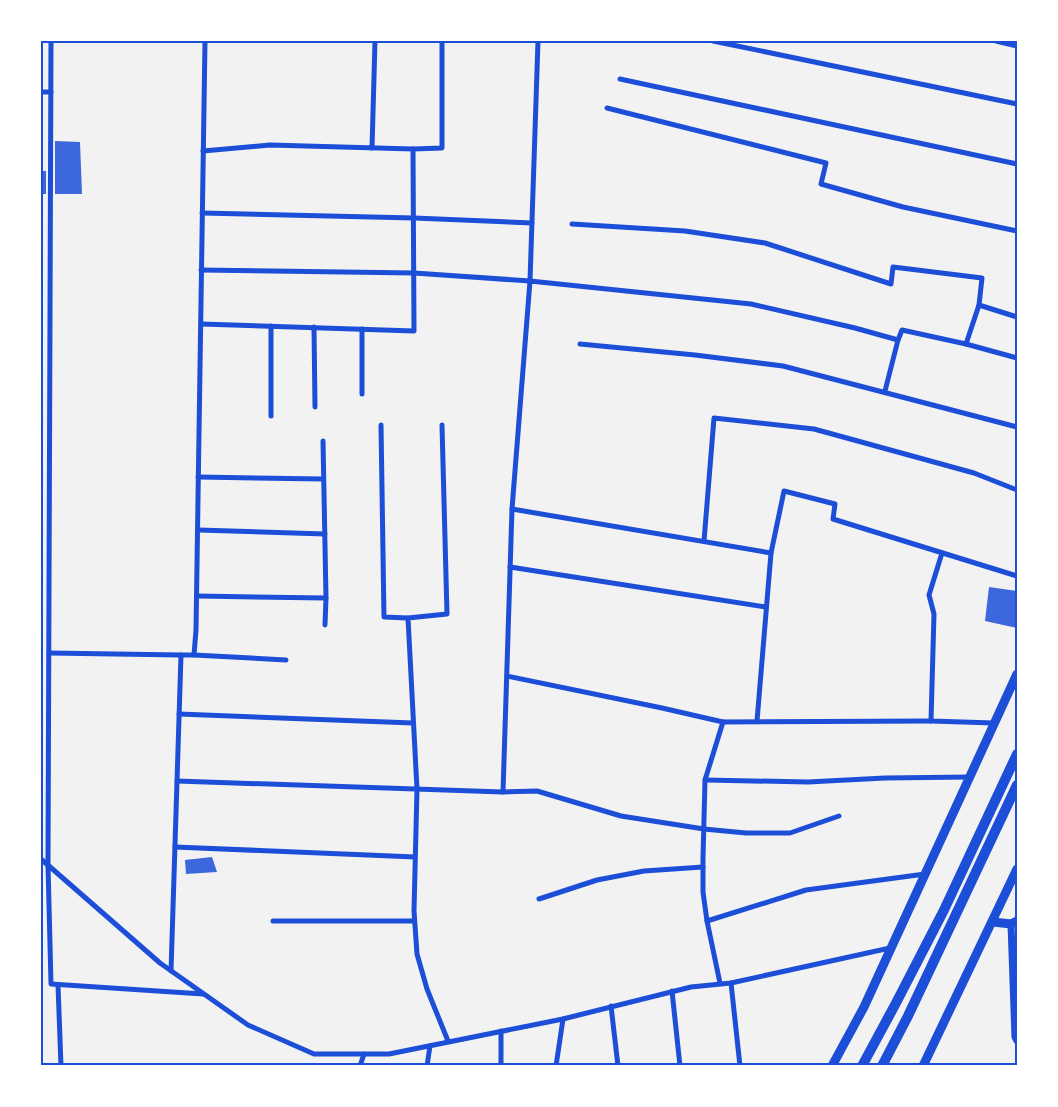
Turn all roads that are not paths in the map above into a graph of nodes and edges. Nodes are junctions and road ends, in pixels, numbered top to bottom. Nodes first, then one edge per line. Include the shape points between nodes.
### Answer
1 (51, 41) edge
2 (205, 41) edge
3 (375, 41) edge
4 (442, 41) edge
5 (538, 41) edge
6 (713, 41) edge
7 (996, 41) edge
8 (1017, 46) edge
9 (620, 79) dead end
10 (41, 92) edge
11 (51, 92) junction
12 (1017, 104) edge
13 (607, 108) dead end
14 (372, 148) junction
15 (413, 148) junction
16 (203, 150) junction
17 (1017, 164) edge
18 (202, 213) junction
19 (414, 218) junction
20 (532, 223) junction
21 (572, 224) dead end
22 (1017, 231) edge
23 (202, 270) junction
24 (414, 273) junction
25 (530, 281) junction
26 (979, 305) junction
27 (1017, 317) edge
28 (201, 324) junction
29 (270, 326) junction
30 (314, 327) junction
31 (362, 329) junction
32 (898, 340) junction
33 (580, 344) dead end
34 (966, 344) junction
35 (1017, 358) edge
36 (885, 391) junction
37 (362, 394) dead end
38 (315, 407) dead end
39 (270, 416) dead end
40 (381, 425) dead end
41 (442, 425) dead end
42 (1017, 427) edge
43 (323, 441) dead end
44 (198, 477) junction
45 (323, 479) junction
46 (1017, 490) edge
47 (512, 509) junction
48 (198, 530) junction
49 (325, 534) junction
50 (704, 541) junction
51 (771, 553) junction
52 (942, 553) junction
53 (510, 567) junction
54 (1017, 576) edge
55 (197, 596) junction
56 (326, 598) junction
57 (766, 607) junction
58 (408, 618) junction
59 (325, 625) dead end
60 (49, 653) junction
61 (181, 655) junction
62 (194, 655) junction
63 (286, 660) dead end
64 (1017, 674) edge
65 (507, 676) junction
66 (179, 714) junction
67 (931, 721) junction
68 (723, 722) junction
69 (757, 722) junction
70 (413, 723) junction
71 (994, 723) junction
72 (1017, 754) edge
73 (970, 777) junction
74 (705, 780) junction
75 (177, 782) junction
76 (1017, 785) edge
77 (417, 789) junction
78 (503, 792) junction
79 (839, 816) dead end
80 (704, 830) junction
81 (175, 847) junction
82 (415, 858) junction
83 (41, 859) edge
84 (48, 865) junction
85 (703, 867) junction
86 (1017, 869) edge
87 (925, 874) junction
88 (539, 899) dead end
89 (273, 921) dead end
90 (414, 921) junction
91 (707, 921) junction
92 (993, 922) junction
93 (1014, 923) edge
94 (891, 948) junction
95 (171, 971) junction
96 (732, 982) junction
97 (720, 983) junction
98 (58, 984) junction
99 (672, 991) junction
100 (203, 994) junction
101 (611, 1006) junction
102 (563, 1019) junction
103 (500, 1030) junction
104 (448, 1041) junction
105 (1017, 1041) edge
106 (430, 1046) junction
107 (364, 1054) junction
108 (61, 1066) edge
109 (360, 1066) edge
110 (427, 1066) edge
111 (500, 1066) edge
112 (556, 1066) edge
113 (618, 1066) edge
114 (680, 1066) edge
115 (740, 1066) edge
116 (832, 1066) edge
117 (862, 1066) edge
118 (882, 1066) edge
119 (923, 1066) edge

1 - 11 street
2 - 16 street
3 - 14 street
4 - 15 street via 442,148
5 - 20 street
6 - 12 street
7 - 8 street
9 - 17 street
10 - 11 street
11 - 60 street
13 - 22 street via 826,162 821,184 903,207
14 - 15 street
14 - 16 street via 270,145
15 - 19 street
16 - 18 street
18 - 19 street
18 - 23 street
19 - 20 street
19 - 24 street
20 - 25 street
21 - 26 street via 685,230 765,243 891,284 893,267 982,278
23 - 24 street
23 - 28 street
24 - 25 street
24 - 31 street via 414,331
25 - 32 street via 751,304
25 - 47 street
26 - 27 street
26 - 34 street
28 - 29 street
28 - 44 street
29 - 30 street
29 - 39 street
30 - 31 street
30 - 38 street
31 - 37 street
32 - 34 street via 902,330
32 - 36 street
33 - 36 street via 783,366
34 - 35 street
36 - 42 street
40 - 58 street via 384,617
41 - 58 street via 447,614
43 - 45 street
44 - 45 street
44 - 48 street
45 - 49 street
46 - 50 street via 974,473 814,429 714,418
47 - 50 street
47 - 53 street
48 - 49 street
48 - 55 street
49 - 56 street
50 - 51 street
51 - 52 street via 784,491 835,504 833,519
51 - 57 street
52 - 54 street
52 - 67 street via 929,595 934,614
53 - 57 street
53 - 65 street
55 - 56 street
55 - 62 street
56 - 59 street
57 - 69 street
58 - 70 street
60 - 61 street
60 - 84 street
61 - 62 street
61 - 66 street
62 - 63 street
64 - 71 main road
65 - 68 street
65 - 78 street
66 - 70 street
66 - 75 street
67 - 69 street
67 - 71 street
68 - 69 street
68 - 74 street
70 - 77 street
71 - 73 main road
72 - 117 highway via 944,910
73 - 74 street via 808,782
73 - 87 main road
74 - 80 street
75 - 77 street
75 - 81 street
76 - 118 highway
77 - 78 street
77 - 82 street
78 - 80 street via 536,791 621,816
79 - 80 street via 790,833
80 - 85 street
81 - 82 street
81 - 95 street
82 - 90 street
83 - 84 street
84 - 95 street
84 - 98 street via 51,984
85 - 88 street via 644,871 598,880
85 - 91 street
86 - 92 main road
87 - 91 street via 806,890
87 - 94 main road
89 - 90 street
90 - 104 street via 417,954
91 - 97 street
92 - 93 main road
92 - 119 main road
93 - 105 street
94 - 96 street
94 - 116 main road
95 - 100 street
96 - 97 street
96 - 115 street
97 - 99 street
98 - 100 street
98 - 108 street
99 - 101 street
99 - 114 street
100 - 107 street via 248,1025 314,1054
101 - 102 street
101 - 113 street
102 - 103 street
102 - 112 street
103 - 104 street
103 - 111 street
104 - 106 street
106 - 107 street via 389,1054
106 - 110 street
107 - 109 street

